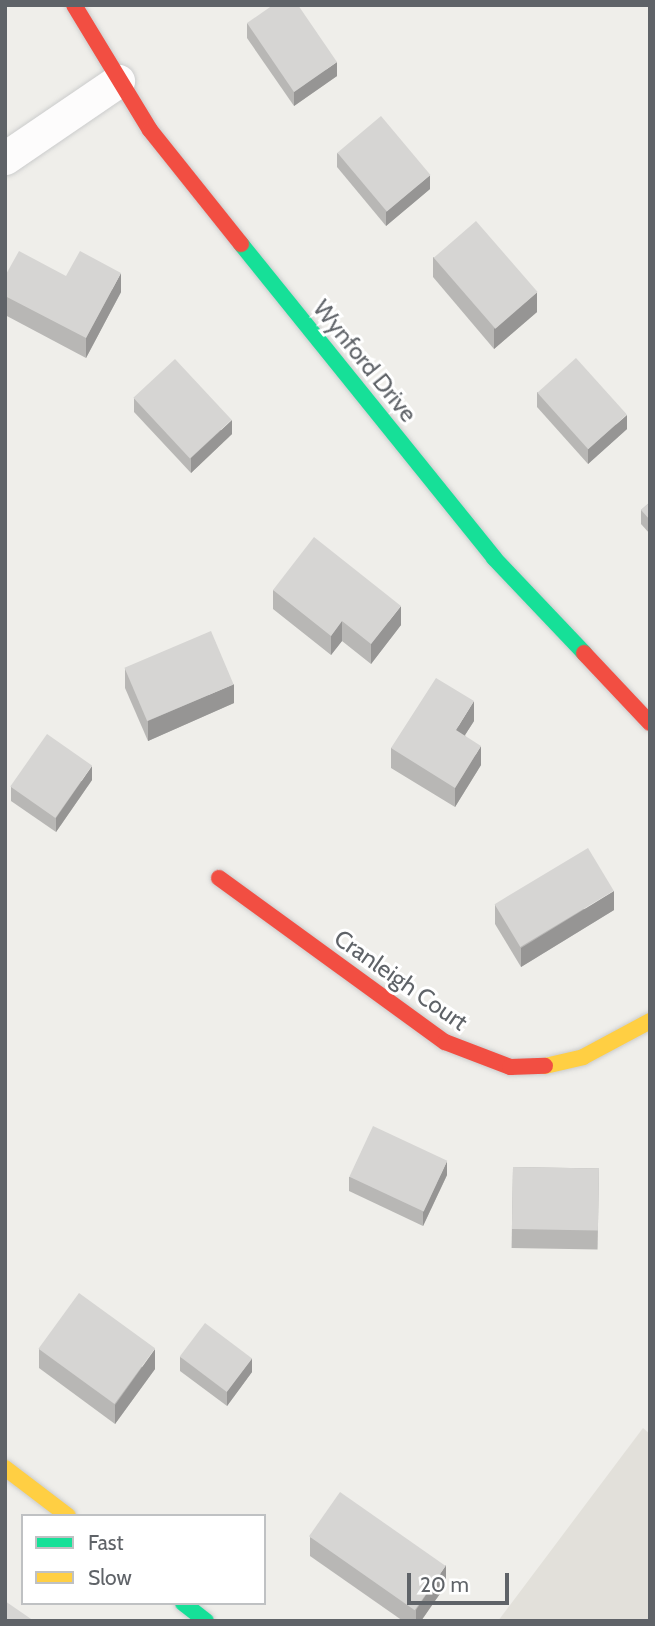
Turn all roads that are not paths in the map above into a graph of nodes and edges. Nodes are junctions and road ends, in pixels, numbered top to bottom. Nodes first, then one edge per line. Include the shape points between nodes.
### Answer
1 (74, 5) edge
2 (118, 80) junction
3 (5, 158) edge
4 (650, 723) edge
5 (219, 878) dead end
6 (650, 1021) edge
7 (5, 1468) edge
8 (65, 1514) edge
9 (186, 1605) edge
10 (206, 1621) edge

1 - 2 street, Wynford Drive
2 - 3 street
2 - 4 street, Wynford Drive via 150,130 494,558
5 - 6 street, Cranleigh Court via 445,1042 477,1058 510,1067 547,1066 583,1057
7 - 8 street
9 - 10 street

